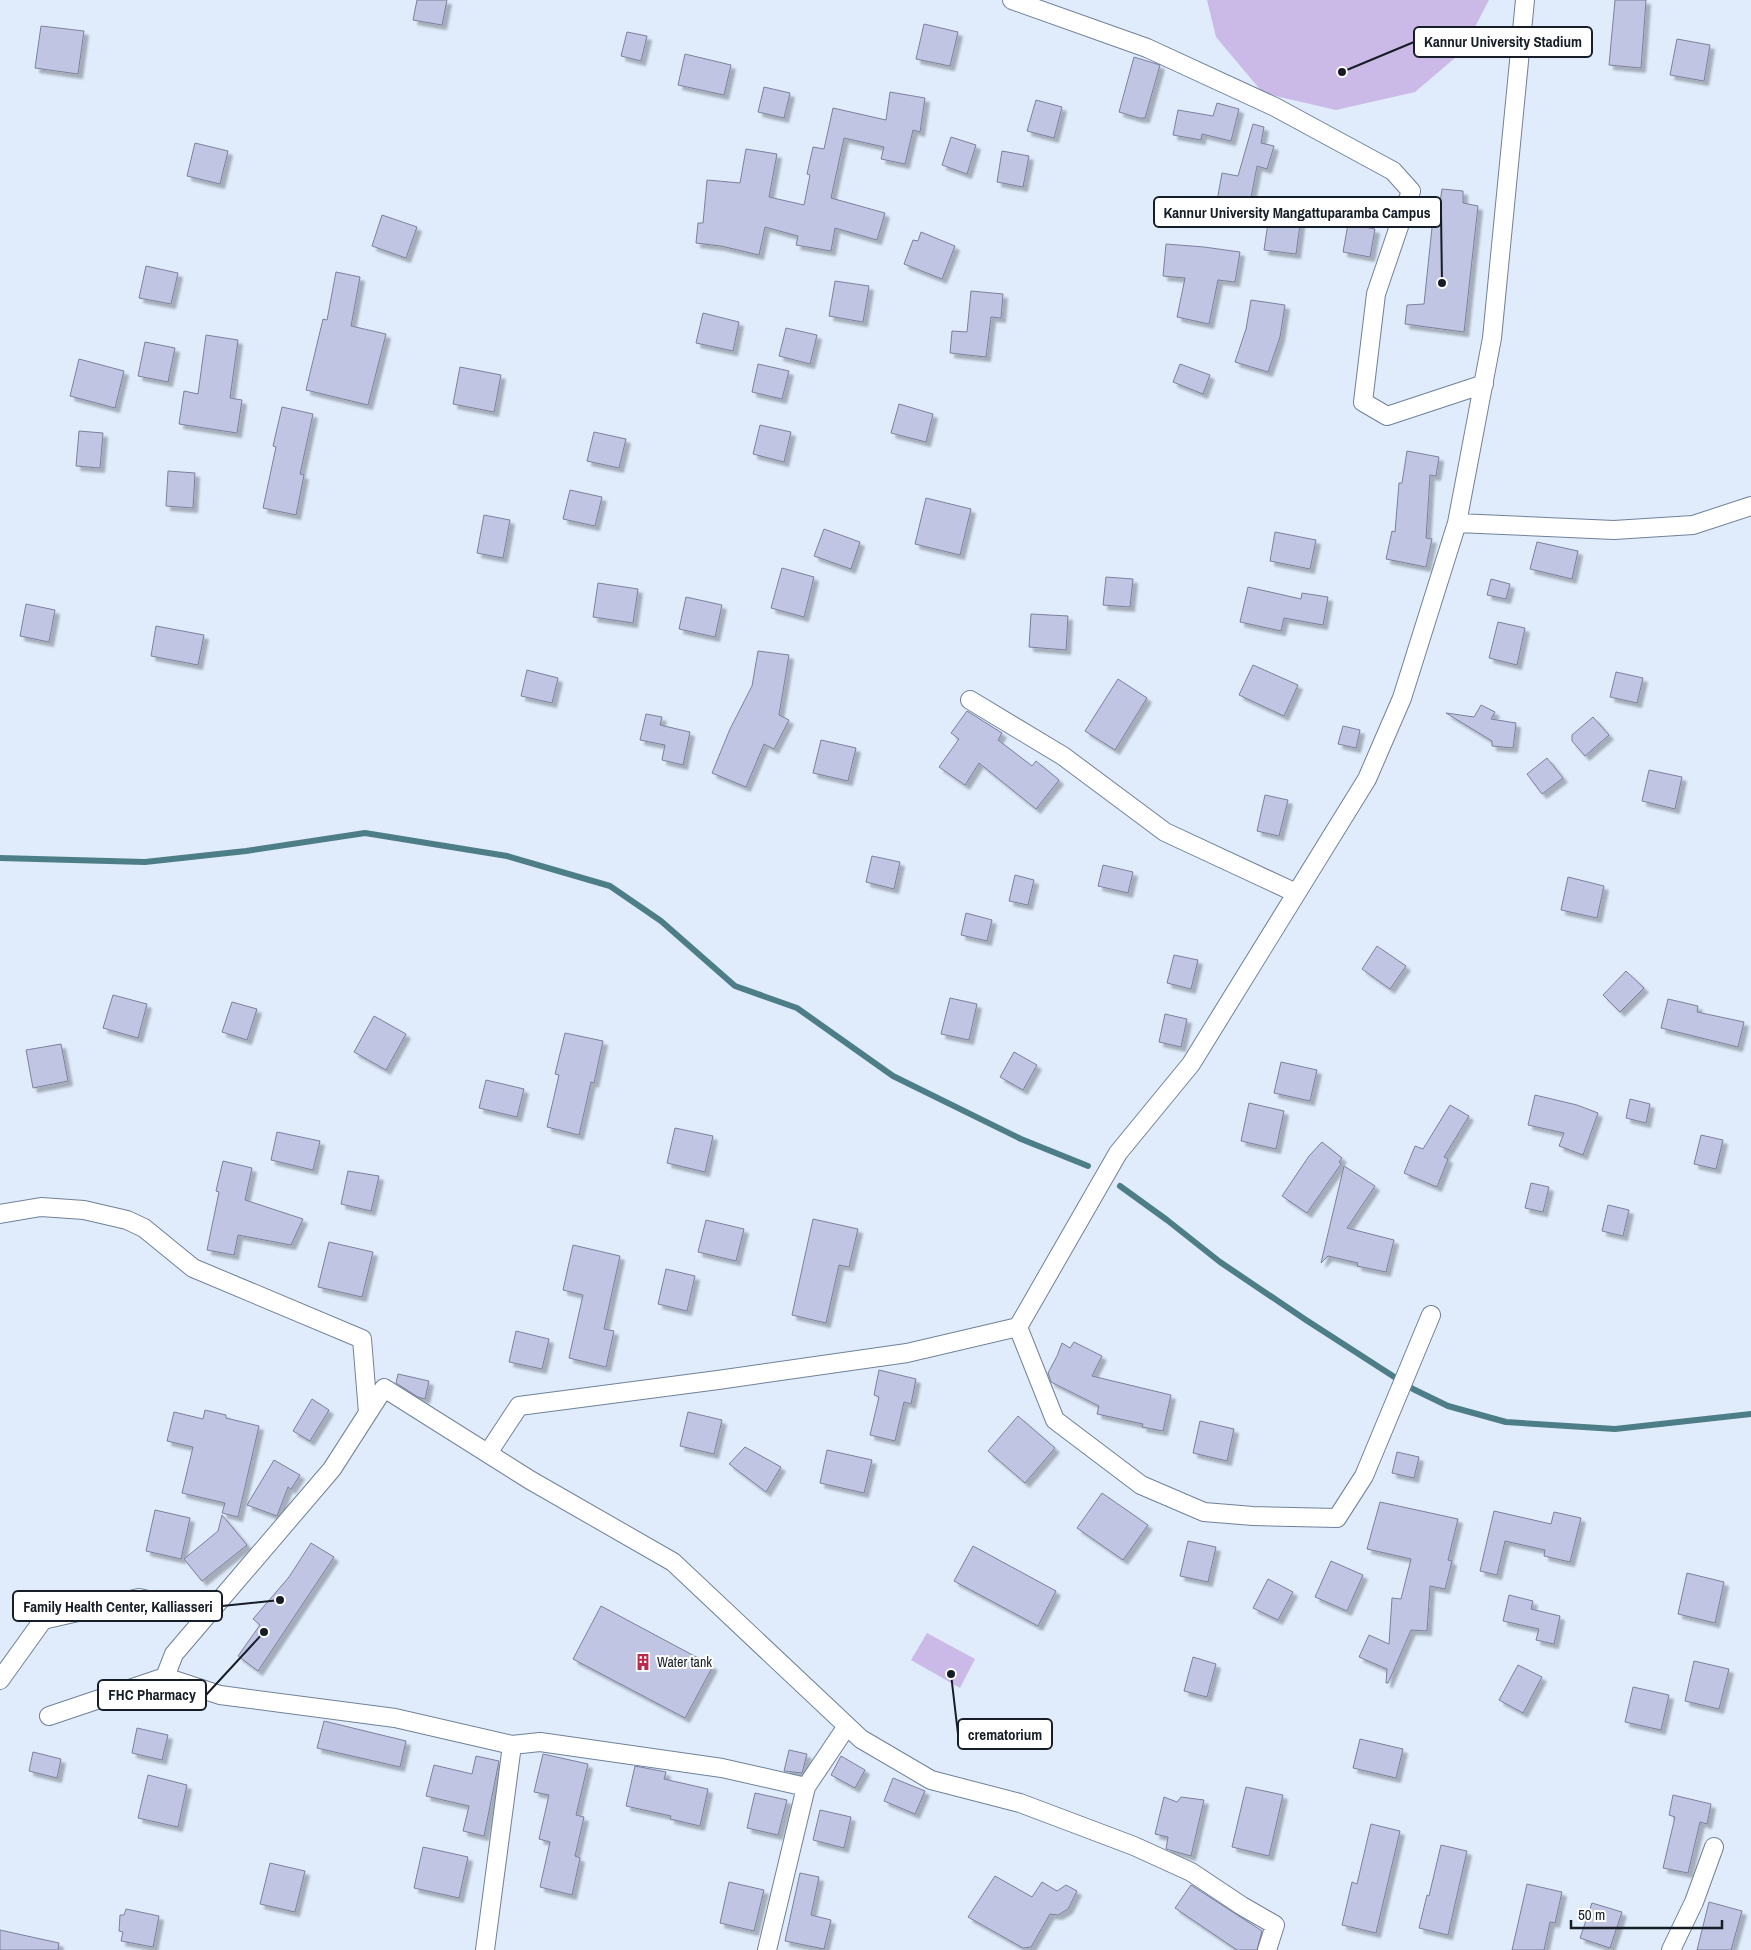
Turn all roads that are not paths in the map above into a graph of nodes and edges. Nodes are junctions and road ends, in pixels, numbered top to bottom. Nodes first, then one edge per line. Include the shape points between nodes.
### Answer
1 (1012, 0) edge
2 (1525, 0) edge
3 (1484, 384) junction
4 (1751, 506) edge
5 (1457, 523) junction
6 (970, 700) dead end
7 (1296, 893) junction
8 (0, 1214) edge
9 (1431, 1315) dead end
10 (1018, 1327) junction
11 (368, 1413) junction
12 (488, 1453) junction
13 (209, 1613) junction
14 (165, 1678) junction
15 (0, 1680) edge
16 (49, 1716) dead end
17 (847, 1726) junction
18 (512, 1745) junction
19 (806, 1787) junction
20 (1714, 1847) dead end
21 (486, 1950) edge
22 (767, 1950) edge
23 (1267, 1950) edge
24 (1671, 1950) edge

1 - 3 street via 1147,48 1275,107 1393,172 1411,191 1376,294 1363,402 1387,416
2 - 3 street via 1492,338
3 - 5 street
4 - 5 street via 1693,525 1654,528 1614,530
5 - 7 street via 1405,690 1367,780
6 - 7 street via 1063,756 1165,832
7 - 10 street via 1191,1064 1118,1153
8 - 11 street via 41,1207 84,1210 127,1220 144,1228 193,1268 362,1339
9 - 10 street via 1364,1476 1337,1518 1204,1512 1141,1485 1055,1420
10 - 12 street via 907,1353 519,1406
11 - 12 street via 384,1388
11 - 13 street via 332,1469
12 - 17 street via 673,1562
13 - 14 street via 174,1654
13 - 15 street via 139,1598 43,1620
14 - 16 street
14 - 18 street via 220,1695 395,1718
17 - 19 street
17 - 23 street via 861,1739 931,1780 1020,1803 1134,1846 1191,1872 1275,1925
18 - 19 street via 540,1742 722,1768
18 - 21 street
19 - 22 street
20 - 24 street via 1694,1902

